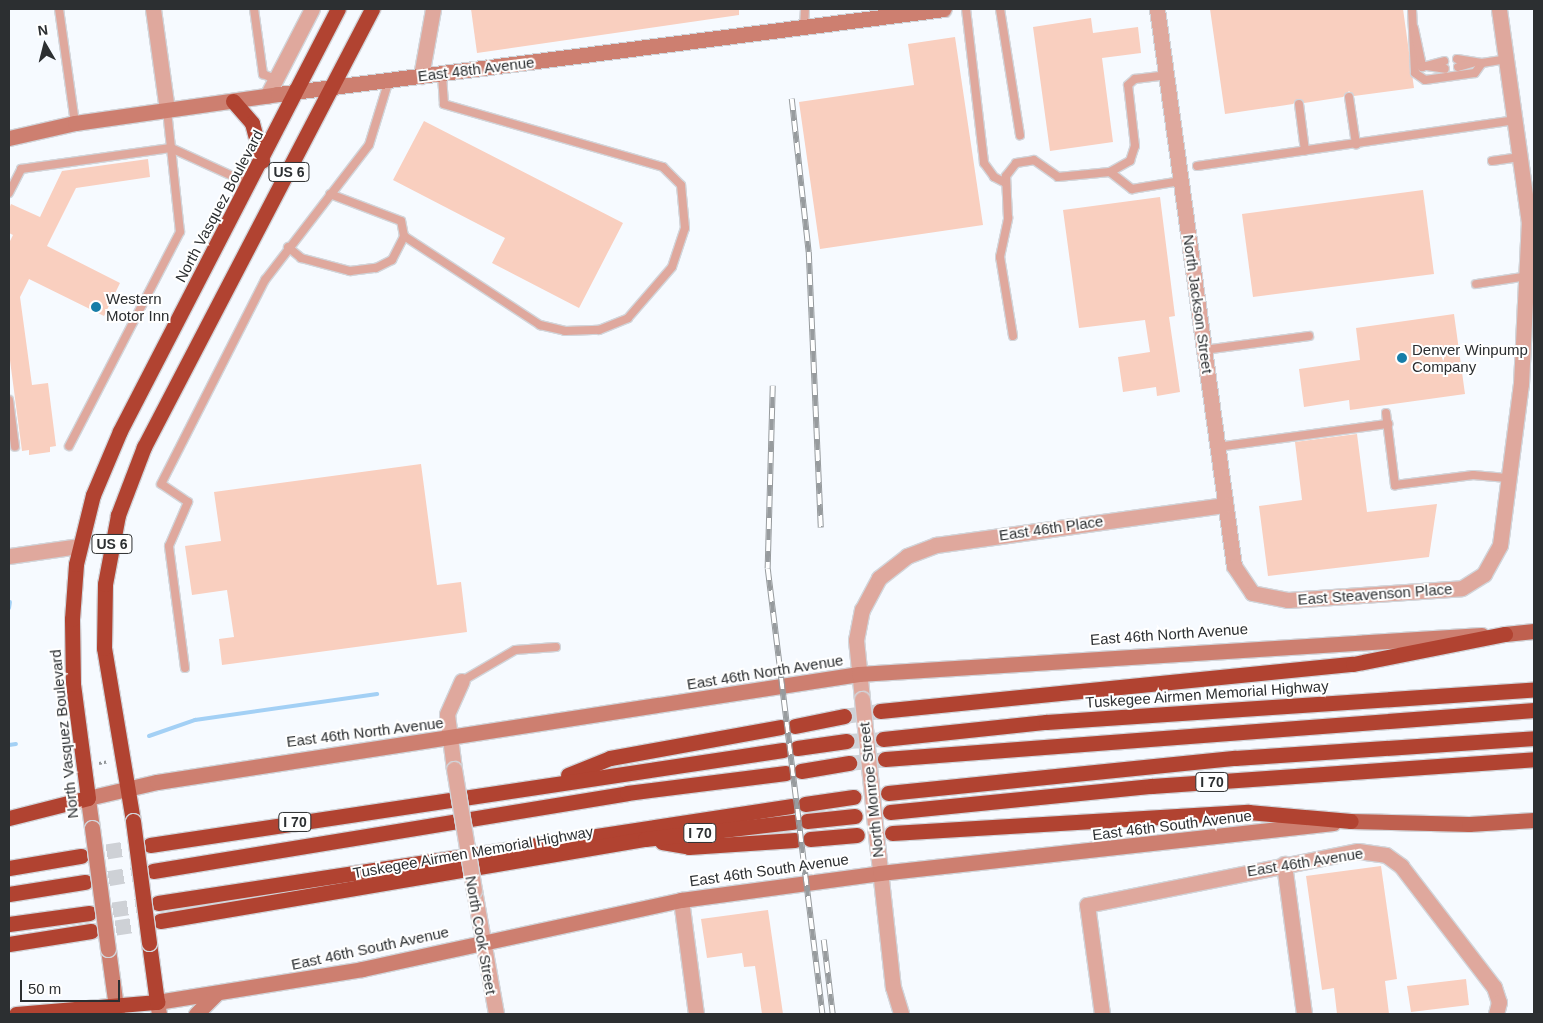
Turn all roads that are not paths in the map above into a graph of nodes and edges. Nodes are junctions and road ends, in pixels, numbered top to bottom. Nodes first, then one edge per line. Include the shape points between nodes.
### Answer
1 (59, 9) edge
2 (153, 9) edge
3 (254, 9) edge
4 (312, 9) edge
5 (338, 9) edge
6 (372, 9) edge
7 (433, 9) edge
8 (805, 9) edge
9 (944, 9) edge
10 (966, 9) edge
11 (1000, 9) edge
12 (1157, 9) edge
13 (1412, 9) edge
14 (1500, 9) edge
15 (855, 15) edge
16 (804, 28) junction
17 (1414, 28) junction
18 (1507, 59) junction
19 (1458, 63) dead end
20 (1482, 63) junction
21 (1444, 65) dead end
22 (442, 74) junction
23 (1166, 74) junction
24 (421, 76) junction
25 (275, 79) junction
26 (389, 80) junction
27 (334, 87) junction
28 (296, 92) junction
29 (267, 96) junction
30 (1349, 97) dead end
31 (233, 101) junction
32 (1299, 104) dead end
33 (166, 110) junction
34 (1516, 120) junction
35 (75, 122) junction
36 (1020, 135) dead end
37 (9, 138) edge
38 (1356, 144) junction
39 (171, 148) junction
40 (1305, 150) junction
41 (1522, 157) junction
42 (262, 161) junction
43 (1492, 161) dead end
44 (1197, 166) dead end
45 (1110, 172) junction
46 (1181, 181) junction
47 (1006, 183) junction
48 (250, 184) junction
49 (9, 193) edge
50 (330, 194) junction
51 (404, 236) junction
52 (288, 247) junction
53 (1528, 276) junction
54 (1476, 284) dead end
55 (1012, 336) dead end
56 (1308, 336) dead end
57 (1204, 350) junction
58 (9, 400) edge
59 (1386, 413) dead end
60 (1388, 424) junction
61 (69, 446) dead end
62 (15, 447) dead end
63 (1217, 447) junction
64 (1510, 478) junction
65 (1225, 505) junction
66 (79, 546) junction
67 (9, 556) edge
68 (885, 572) joint
69 (1252, 593) joint
70 (1534, 632) edge
71 (1505, 634) junction
72 (556, 647) dead end
73 (185, 668) dead end
74 (859, 674) junction
75 (462, 681) joint
76 (1534, 690) edge
77 (1534, 710) edge
78 (880, 711) tunnel mouth
79 (844, 716) tunnel mouth
80 (1534, 738) edge
81 (883, 739) tunnel mouth
82 (449, 740) junction
83 (847, 742) tunnel mouth
84 (885, 759) tunnel mouth
85 (1534, 759) edge
86 (849, 763) tunnel mouth
87 (545, 784) junction
88 (127, 789) junction
89 (888, 793) dead end
90 (853, 797) dead end
91 (88, 798) junction
92 (30, 812) junction
93 (890, 812) dead end
94 (9, 814) edge
95 (855, 816) dead end
96 (9, 818) edge
97 (1534, 820) edge
98 (1351, 821) junction
99 (1505, 822) junction
100 (1534, 830) edge
101 (892, 833) dead end
102 (857, 835) dead end
103 (645, 839) junction
104 (150, 845) tunnel mouth
105 (81, 856) tunnel mouth
106 (1284, 864) junction
107 (9, 868) edge
108 (153, 871) tunnel mouth
109 (880, 873) junction
110 (85, 882) tunnel mouth
111 (9, 894) edge
112 (681, 900) junction
113 (158, 903) tunnel mouth
114 (89, 913) tunnel mouth
115 (160, 921) tunnel mouth
116 (9, 924) edge
117 (91, 931) tunnel mouth
118 (482, 941) junction
119 (9, 944) edge
120 (216, 994) junction
121 (158, 1008) edge
122 (117, 1010) edge
123 (16, 1014) edge
124 (196, 1014) edge
125 (496, 1014) edge
126 (696, 1014) edge
127 (901, 1014) edge
128 (1102, 1014) edge
129 (1304, 1014) edge
130 (1496, 1014) edge

1 - 35 lane
2 - 33 street
3 - 25 lane via 263,74
4 - 25 street
5 - 28 highway, North Vasquez Boulevard / US 6
6 - 27 highway, US 6
7 - 24 street
8 - 16 lane
9 - 15 main road, East 48th Avenue
10 - 47 lane via 984,163 994,177
11 - 36 lane
12 - 23 street, North Jackson Street
13 - 17 lane
14 - 18 street, East Steavenson Place
15 - 16 main road, East 48th Avenue
16 - 22 main road, East 48th Avenue
17 - 20 lane via 1415,73 1425,80 1475,73
17 - 21 lane via 1422,67
18 - 20 lane
18 - 34 street, East Steavenson Place
19 - 20 lane
22 - 24 main road, East 48th Avenue
22 - 51 lane via 444,104 663,167 681,185 685,228 672,266 628,318 598,330 566,331 540,325
23 - 45 lane via 1135,79 1128,85 1135,146 1130,161
23 - 46 street, North Jackson Street
24 - 26 main road, East 48th Avenue
25 - 29 street
26 - 27 main road, East 48th Avenue
26 - 50 lane via 369,145
27 - 28 main road, East 48th Avenue
27 - 88 highway, US 6 via 154,426 118,515 105,584 104,648
28 - 29 main road, East 48th Avenue
28 - 42 highway, North Vasquez Boulevard / US 6
29 - 31 main road, East 48th Avenue
30 - 38 lane
31 - 33 main road, East 48th Avenue
31 - 42 highway via 252,123
32 - 40 lane
33 - 35 main road, East 48th Avenue
33 - 39 lane
34 - 38 lane
34 - 41 street, East Steavenson Place
35 - 37 main road, East 48th Avenue
38 - 40 lane
39 - 48 lane
39 - 49 lane via 20,169
39 - 61 lane via 180,232
40 - 44 lane
41 - 43 lane
41 - 53 street, East Steavenson Place via 1529,216
42 - 48 highway, North Vasquez Boulevard / US 6
45 - 46 lane via 1132,189
45 - 47 lane via 1058,177 1034,160 1016,163
46 - 57 street, North Jackson Street
47 - 55 lane via 1008,218 1000,257
48 - 66 highway, North Vasquez Boulevard / US 6 via 109,454
50 - 51 lane via 401,221
50 - 52 lane
51 - 52 lane via 385,265 350,271 301,258
52 - 73 lane via 265,280 161,484 188,502 169,546
53 - 54 lane
53 - 64 street, East Steavenson Place
56 - 57 lane
57 - 63 street, North Jackson Street
58 - 62 lane
59 - 60 lane
60 - 63 lane
60 - 64 lane via 1395,485 1473,475
63 - 65 street, North Jackson Street
64 - 69 street, East Steavenson Place via 1500,545 1484,574 1470,584 1442,591 1306,600 1279,600
65 - 68 street, East 46th Place via 936,545 912,554
65 - 69 street, North Jackson Street via 1234,566
66 - 67 street
66 - 91 highway, North Vasquez Boulevard / US 6 via 72,600 72,668
68 - 74 street, North Monroe Street via 868,595 860,618 856,640
70 - 71 main road, East 46th North Avenue
71 - 74 main road, East 46th North Avenue via 1358,639
71 - 78 highway via 1353,664
72 - 75 lane via 515,650
74 - 82 main road, East 46th North Avenue
74 - 109 street, North Monroe Street, bridge
75 - 82 street, North Cook Street via 447,714
76 - 81 highway, Tuskegee Airmen Memorial Highway via 1046,722
77 - 84 highway
79 - 87 highway via 610,758
80 - 89 highway via 1235,758
82 - 88 main road, East 46th North Avenue via 282,760
82 - 118 street, North Cook Street, bridge
83 - 87 highway, I 70
85 - 93 highway, I 70 via 1152,786
86 - 108 highway via 628,793
87 - 104 highway, I 70
88 - 91 main road, East 46th North Avenue
88 - 121 highway, US 6, bridge
90 - 113 highway
91 - 92 highway, East 46th North Avenue
91 - 122 main road, North Vasquez Boulevard, bridge
92 - 94 main road, East 46th North Avenue
92 - 96 highway
95 - 103 highway, Tuskegee Airmen Memorial Highway / I 70
97 - 99 main road, East 46th South Avenue
98 - 99 main road, East 46th South Avenue
98 - 101 highway via 1248,812
98 - 109 main road, East 46th South Avenue
99 - 100 main road
102 - 103 highway via 689,847
103 - 115 highway, Tuskegee Airmen Memorial Highway / I 70
105 - 107 highway
106 - 128 street, East 46th Avenue via 1088,904
106 - 129 street
106 - 130 street, East 46th Avenue via 1358,851 1394,860 1494,987 1499,1002
109 - 112 main road, East 46th South Avenue
109 - 127 street, North Monroe Street via 893,987
110 - 111 highway
112 - 118 main road, East 46th South Avenue
112 - 126 street
114 - 116 highway
117 - 119 highway
118 - 120 main road, East 46th South Avenue via 362,969
118 - 125 street, North Cook Street
120 - 121 main road, East 46th South Avenue
120 - 124 main road
121 - 122 highway, East 46th South Avenue
122 - 123 highway, East 46th South Avenue

